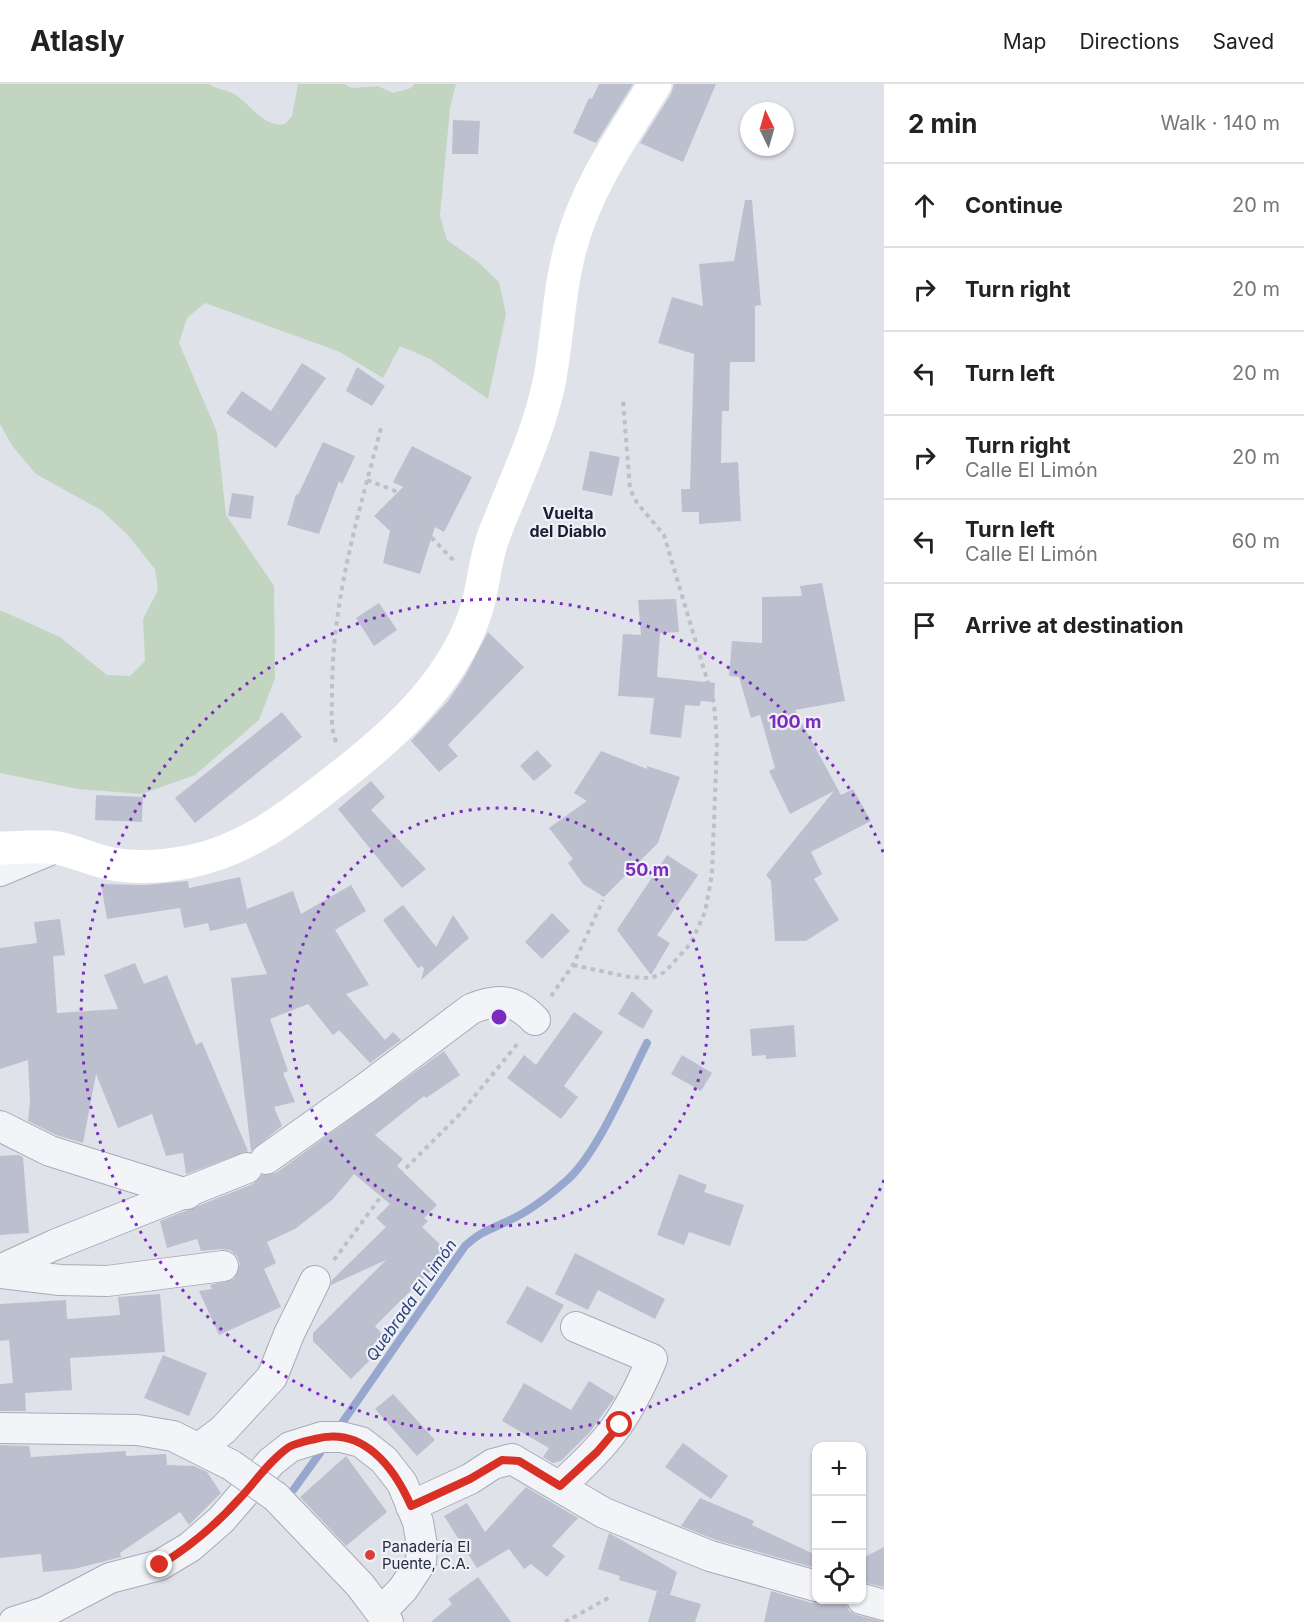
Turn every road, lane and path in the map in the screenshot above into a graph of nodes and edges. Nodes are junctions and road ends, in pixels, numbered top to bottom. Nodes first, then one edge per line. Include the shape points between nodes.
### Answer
1 (655, 84) edge
2 (623, 400) dead end
3 (381, 428) dead end
4 (367, 480) junction
5 (482, 588) junction
6 (347, 772) junction
7 (0, 848) edge
8 (55, 848) junction
9 (0, 871) edge
10 (603, 900) dead end
11 (573, 965) junction
12 (535, 1020) junction
13 (0, 1126) edge
14 (187, 1194) junction
15 (223, 1266) dead end
16 (0, 1272) edge
17 (315, 1281) joint
18 (576, 1327) dead end
19 (0, 1428) edge
20 (199, 1448) junction
21 (560, 1486) junction
22 (411, 1506) junction
23 (812, 1585) edge
24 (610, 1597) dead end
25 (866, 1600) edge
26 (884, 1605) edge
27 (385, 1617) edge
28 (14, 1622) edge
29 (565, 1622) edge

1 - 5 main road via 589,197 572,242 541,416 488,552
2 - 11 path via 630,489 664,535 714,703 717,742 712,874 705,912 691,943 665,972 651,978 629,977
3 - 4 path
4 - 5 path via 398,492 412,506 431,537
4 - 6 path via 343,571 332,677 332,731
5 - 6 main road via 465,642 446,674 416,708
6 - 8 main road via 256,839 188,862 118,865
7 - 8 main road
8 - 9 street
10 - 11 path
11 - 12 path
12 - 14 street via 514,1003 471,1008 348,1101 256,1163
12 - 17 path via 460,1114 391,1183
13 - 14 street via 50,1151
14 - 16 street via 54,1245
15 - 16 street via 107,1281
17 - 20 street via 272,1377 223,1430
18 - 21 street via 652,1359 620,1425
19 - 20 street via 137,1430 173,1436
20 - 27 street, bridge via 276,1497
21 - 22 street via 519,1461 502,1460
21 - 23 street via 604,1513 710,1556
22 - 27 street via 421,1538 421,1563
22 - 28 street via 402,1484 384,1460 361,1442 322,1437 300,1443 271,1462 221,1520 190,1548 160,1565 110,1578 45,1612
24 - 29 path
25 - 26 street

